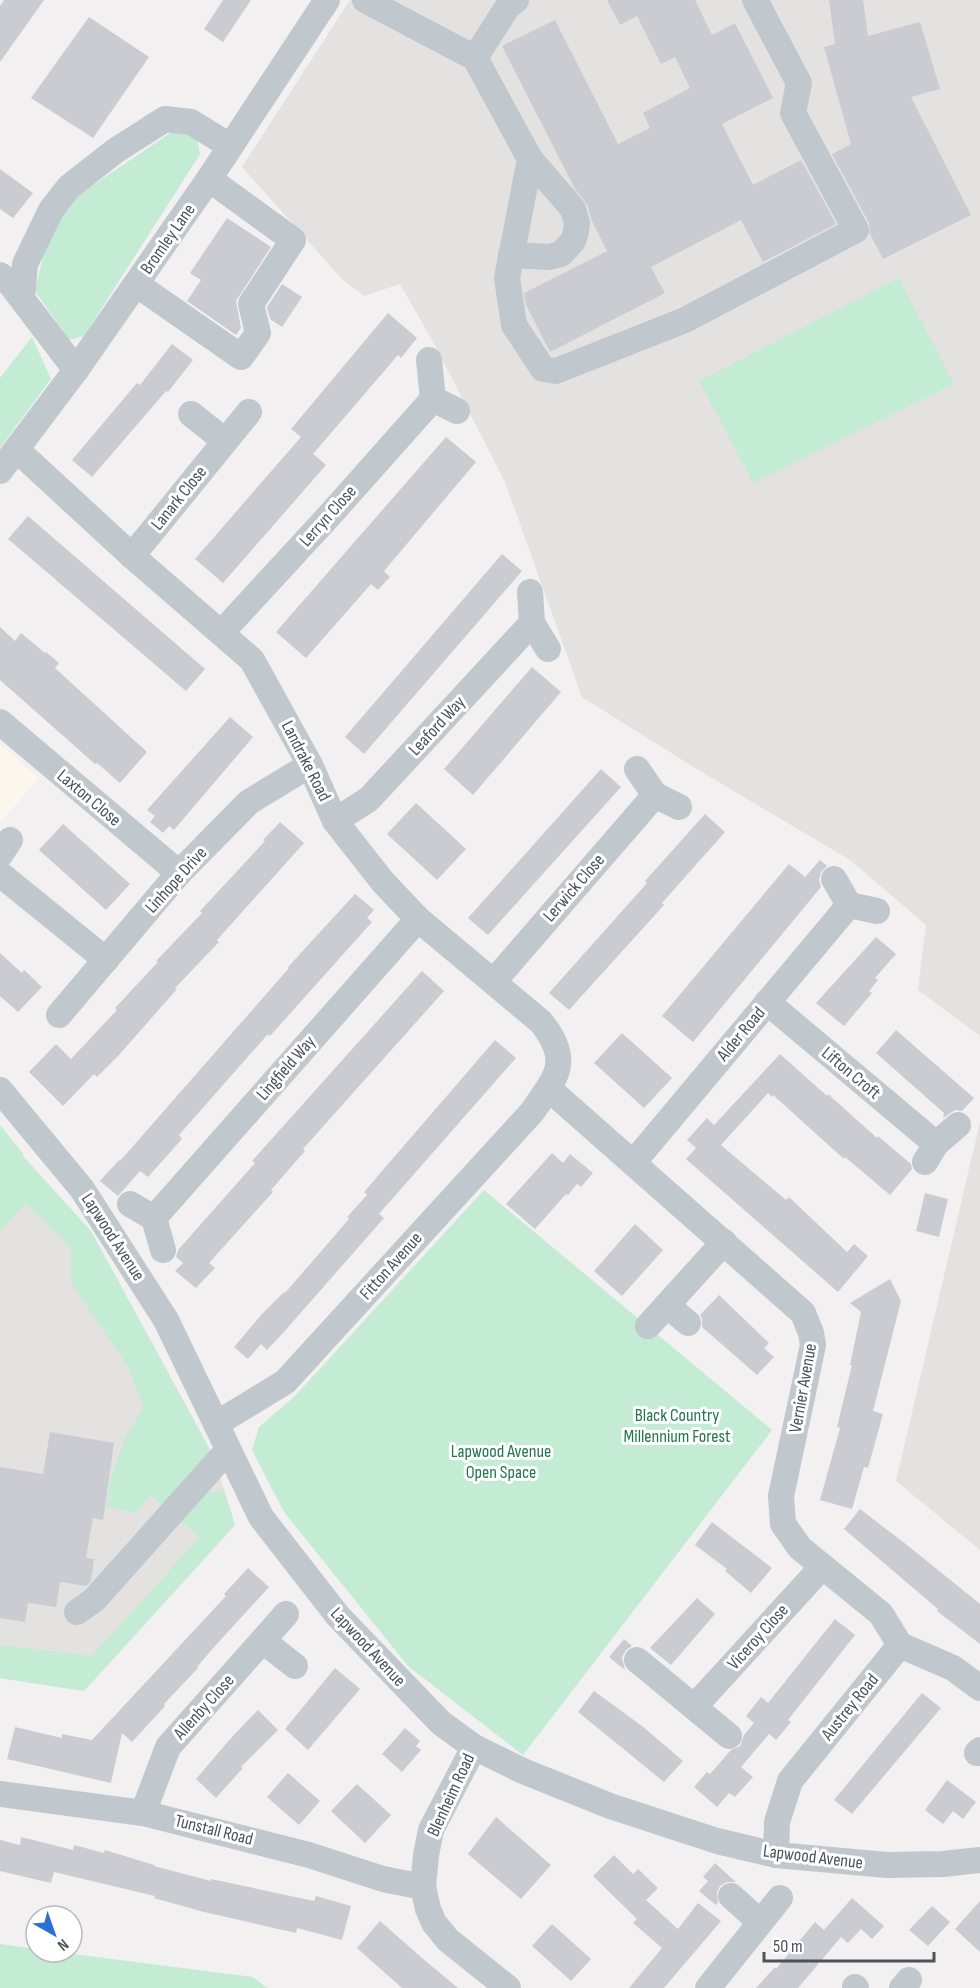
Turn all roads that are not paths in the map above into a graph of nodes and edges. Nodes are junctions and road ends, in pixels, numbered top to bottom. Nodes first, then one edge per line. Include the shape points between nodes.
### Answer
1 (327, 0) edge
2 (365, 0) edge
3 (516, 0) edge
4 (755, 0) edge
5 (475, 58) junction
6 (230, 146) junction
7 (530, 159) junction
8 (209, 179) junction
9 (510, 255) junction
10 (0, 275) edge
11 (136, 285) junction
12 (22, 298) junction
13 (429, 360) dead end
14 (76, 370) junction
15 (433, 399) junction
16 (457, 411) dead end
17 (249, 412) dead end
18 (191, 414) dead end
19 (225, 441) junction
20 (17, 450) junction
21 (0, 471) edge
22 (132, 556) junction
23 (530, 592) dead end
24 (532, 623) junction
25 (222, 632) junction
26 (548, 649) dead end
27 (0, 722) edge
28 (310, 765) junction
29 (637, 768) dead end
30 (654, 795) junction
31 (679, 807) dead end
32 (335, 821) junction
33 (179, 873) junction
34 (0, 874) edge
35 (834, 879) dead end
36 (849, 905) junction
37 (877, 911) dead end
38 (418, 918) junction
39 (106, 960) junction
40 (494, 981) junction
41 (767, 1002) junction
42 (59, 1016) dead end
43 (549, 1089) junction
44 (0, 1090) edge
45 (958, 1125) dead end
46 (633, 1163) junction
47 (130, 1204) dead end
48 (154, 1218) junction
49 (724, 1242) junction
50 (163, 1250) dead end
51 (667, 1305) junction
52 (688, 1323) dead end
53 (648, 1326) dead end
54 (216, 1424) junction
55 (228, 1450) junction
56 (822, 1567) junction
57 (77, 1612) dead end
58 (286, 1614) dead end
59 (263, 1641) junction
60 (900, 1645) junction
61 (637, 1660) dead end
62 (295, 1666) dead end
63 (980, 1688) edge
64 (694, 1707) junction
65 (729, 1736) dead end
66 (474, 1747) junction
67 (0, 1794) edge
68 (142, 1813) junction
69 (776, 1855) junction
70 (980, 1860) edge
71 (423, 1887) junction
72 (731, 1896) dead end
73 (780, 1898) dead end
74 (760, 1922) junction
75 (508, 1988) edge
76 (708, 1988) edge

1 - 6 street, Bromley Lane
2 - 5 street
3 - 5 street via 508,6
4 - 9 street via 799,83 793,113 856,230 685,320 556,371 543,369 514,325 507,278
5 - 7 street
6 - 8 street, Bromley Lane
6 - 12 street via 191,122 165,119 115,151 69,187 51,210 25,264
7 - 9 street
7 - 9 street via 573,209 576,232 561,254
8 - 11 street, Bromley Lane
8 - 11 street via 293,240 251,304 258,333 241,357
10 - 12 street
11 - 14 street, Bromley Lane
12 - 14 street
13 - 15 street
14 - 20 street, Bromley Lane
15 - 16 street
15 - 25 street, Lerryn Close
17 - 19 street, Lanark Close
18 - 19 street
19 - 22 street, Lanark Close
20 - 21 street, Bromley Lane
20 - 22 street, Landrake Road
22 - 25 street, Landrake Road
23 - 24 street
24 - 26 street
24 - 32 street, Leaford Way via 369,799
25 - 28 street, Landrake Road via 252,660
27 - 33 street, Laxton Close
28 - 32 street, Landrake Road
28 - 33 street, Linhope Drive via 249,802
29 - 30 street
30 - 31 street
30 - 40 street, Lerwick Close
32 - 38 street, Landrake Road via 383,882
33 - 39 street, Linhope Drive
34 - 39 street
35 - 36 street
36 - 37 street
36 - 41 street, Alder Road
38 - 40 street, Landrake Road
38 - 48 street, Lingfield Way
39 - 42 street, Linhope Drive
40 - 43 street, Landrake Road via 542,1022 555,1039 559,1062
41 - 45 street, Lifton Croft via 930,1153
41 - 46 street, Alder Road
43 - 46 street, Vernier Avenue
43 - 54 street, Fitton Avenue via 285,1382
44 - 54 street, Lapwood Avenue via 82,1189 166,1320
46 - 49 street, Vernier Avenue
47 - 48 street
48 - 50 street
49 - 51 street
49 - 56 street, Vernier Avenue via 797,1306 811,1333 811,1357 781,1496 783,1524 800,1548
51 - 52 street
51 - 53 street
54 - 55 street, Lapwood Avenue
55 - 57 street via 94,1600
55 - 66 street, Lapwood Avenue via 261,1517 338,1616 441,1723
56 - 60 street, Vernier Avenue via 881,1614
56 - 64 street, Viceroy Close
58 - 59 street, Allenby Close
59 - 62 street
59 - 68 street, Allenby Close via 168,1747
60 - 63 street via 952,1668
60 - 69 street, Austrey Road via 790,1781 777,1822
61 - 64 street
64 - 65 street
66 - 69 street, Lapwood Avenue via 610,1806 717,1842
66 - 71 street, Blenheim Road via 431,1830
67 - 68 street, Tunstall Road
68 - 71 street, Tunstall Road
69 - 70 street, Lapwood Avenue via 887,1865
71 - 75 street, Blenheim Road via 434,1923 448,1940
72 - 74 street
73 - 74 street
74 - 76 street

